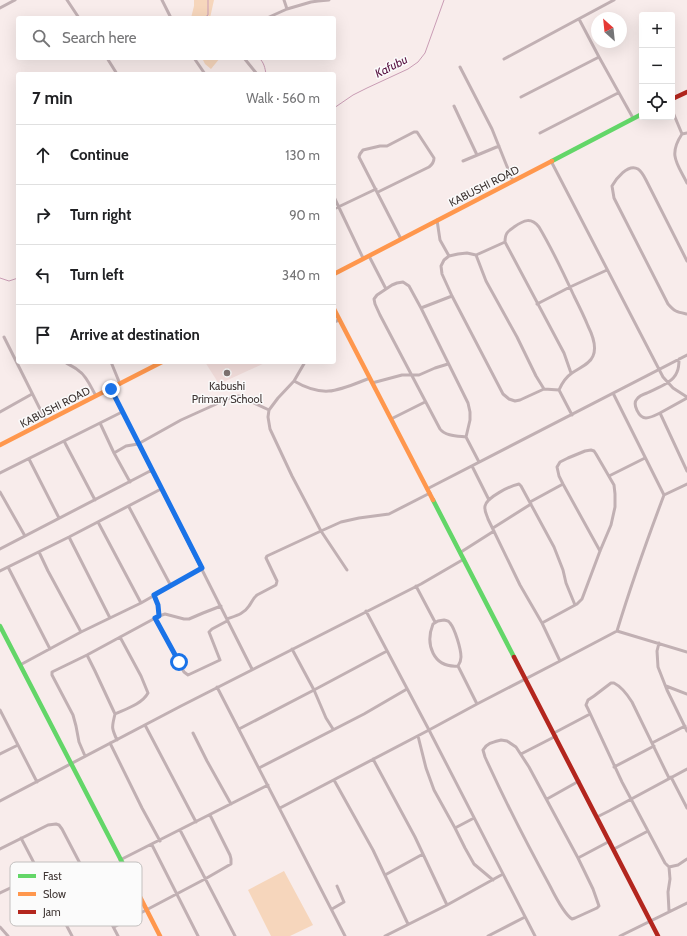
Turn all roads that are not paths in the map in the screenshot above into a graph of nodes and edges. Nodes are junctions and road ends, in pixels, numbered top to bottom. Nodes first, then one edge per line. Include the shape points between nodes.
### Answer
1 (15, 0) edge
2 (67, 0) edge
3 (162, 0) edge
4 (284, 0) edge
5 (329, 0) edge
6 (614, 0) edge
7 (0, 8) edge
8 (287, 9) junction
9 (78, 16) edge
10 (170, 16) edge
11 (271, 16) edge
12 (579, 19) junction
13 (599, 57) junction
14 (504, 59) dead end
15 (108, 60) edge
16 (195, 60) edge
17 (246, 60) edge
18 (460, 67) dead end
19 (116, 72) edge
20 (204, 72) edge
21 (255, 72) edge
22 (687, 92) edge
23 (618, 93) junction
24 (521, 98) dead end
25 (675, 98) edge
26 (454, 106) dead end
27 (639, 115) edge
28 (675, 117) edge
29 (633, 118) junction
30 (540, 133) dead end
31 (687, 133) edge
32 (682, 134) junction
33 (499, 146) junction
34 (477, 156) junction
35 (463, 161) dead end
36 (551, 161) junction
37 (513, 181) junction
38 (687, 183) edge
39 (377, 191) junction
40 (336, 202) edge
41 (338, 206) junction
42 (437, 220) junction
43 (401, 239) junction
44 (505, 242) junction
45 (369, 256) junction
46 (449, 256) junction
47 (476, 256) junction
48 (364, 258) junction
49 (687, 261) edge
50 (607, 270) junction
51 (336, 273) edge
52 (570, 286) junction
53 (386, 289) junction
54 (452, 296) junction
55 (537, 304) junction
56 (421, 308) junction
57 (687, 314) edge
58 (337, 321) edge
59 (4, 337) dead end
60 (687, 355) edge
61 (679, 359) junction
62 (16, 361) edge
63 (17, 364) edge
64 (67, 364) edge
65 (112, 364) edge
66 (158, 364) edge
67 (304, 364) edge
68 (448, 364) junction
69 (659, 370) junction
70 (571, 373) junction
71 (411, 375) junction
72 (294, 381) junction
73 (371, 381) junction
74 (667, 382) junction
75 (120, 384) junction
76 (111, 389) junction
77 (544, 389) junction
78 (559, 390) junction
79 (32, 394) junction
80 (613, 394) junction
81 (96, 396) junction
82 (687, 398) edge
83 (425, 402) junction
84 (269, 410) junction
85 (0, 412) edge
86 (122, 412) junction
87 (660, 413) junction
88 (572, 415) junction
89 (391, 420) junction
90 (46, 421) junction
91 (100, 423) junction
92 (466, 436) junction
93 (64, 441) junction
94 (138, 444) junction
95 (0, 445) edge
96 (114, 452) junction
97 (645, 458) junction
98 (29, 459) junction
99 (479, 462) junction
100 (472, 466) junction
101 (152, 470) junction
102 (687, 471) edge
103 (0, 474) edge
104 (609, 476) junction
105 (130, 482) junction
106 (563, 484) junction
107 (687, 484) edge
108 (161, 489) junction
109 (428, 491) junction
110 (0, 492) edge
111 (664, 495) junction
112 (95, 500) junction
113 (489, 500) junction
114 (531, 503) junction
115 (128, 507) junction
116 (59, 518) junction
117 (98, 522) junction
118 (493, 529) junction
119 (321, 531) junction
120 (25, 536) junction
121 (69, 538) junction
122 (0, 549) edge
123 (600, 551) junction
124 (39, 552) junction
125 (461, 552) junction
126 (464, 559) junction
127 (8, 567) junction
128 (202, 568) junction
129 (347, 570) dead end
130 (0, 571) edge
131 (171, 586) junction
132 (416, 586) junction
133 (154, 595) junction
134 (141, 603) junction
135 (575, 605) junction
136 (221, 606) junction
137 (366, 611) junction
138 (159, 616) junction
139 (110, 618) junction
140 (155, 618) junction
141 (227, 620) junction
142 (435, 622) junction
143 (542, 623) junction
144 (0, 626) edge
145 (617, 631) junction
146 (81, 632) junction
147 (120, 637) junction
148 (659, 643) junction
149 (50, 649) junction
150 (292, 649) junction
151 (387, 651) junction
152 (687, 652) edge
153 (87, 655) junction
154 (560, 661) junction
155 (20, 664) junction
156 (458, 666) junction
157 (252, 670) junction
158 (526, 679) junction
159 (666, 686) junction
160 (217, 687) junction
161 (408, 689) junction
162 (314, 690) junction
163 (687, 694) edge
164 (477, 704) junction
165 (0, 710) edge
166 (115, 714) junction
167 (590, 714) junction
168 (145, 725) junction
169 (685, 726) junction
170 (239, 729) junction
171 (333, 729) junction
172 (429, 730) junction
173 (687, 731) edge
174 (193, 733) dead end
175 (555, 735) junction
176 (418, 736) junction
177 (117, 740) junction
178 (110, 743) junction
179 (18, 745) junction
180 (653, 745) junction
181 (0, 754) edge
182 (521, 754) junction
183 (85, 756) junction
184 (373, 760) junction
185 (71, 764) junction
186 (614, 767) junction
187 (259, 768) junction
188 (687, 768) edge
189 (670, 777) junction
190 (334, 780) junction
191 (579, 781) junction
192 (37, 782) junction
193 (268, 785) junction
194 (547, 799) junction
195 (630, 799) junction
196 (0, 801) edge
197 (231, 804) junction
198 (280, 808) junction
199 (687, 808) edge
200 (210, 815) junction
201 (597, 817) junction
202 (474, 818) junction
203 (196, 822) junction
204 (455, 828) junction
205 (180, 830) junction
206 (648, 830) junction
207 (21, 838) junction
208 (160, 841) junction
209 (610, 841) junction
210 (152, 845) junction
211 (0, 848) edge
212 (614, 849) junction
213 (423, 854) junction
214 (578, 858) junction
215 (120, 860) joint
216 (687, 861) edge
217 (34, 862) edge
218 (80, 862) edge
219 (669, 867) junction
220 (503, 874) junction
221 (385, 875) junction
222 (205, 879) junction
223 (493, 880) junction
224 (337, 886) dead end
225 (10, 888) edge
226 (0, 893) edge
227 (177, 894) junction
228 (142, 901) edge
229 (687, 902) edge
230 (447, 905) junction
231 (146, 909) junction
232 (332, 909) junction
233 (142, 911) edge
234 (669, 912) junction
235 (525, 917) junction
236 (650, 921) junction
237 (408, 924) junction
238 (67, 926) edge
239 (0, 927) edge
240 (114, 927) edge
241 (8, 936) edge
242 (72, 936) edge
243 (118, 936) edge
244 (160, 936) edge
245 (198, 936) edge
246 (235, 936) edge
247 (345, 936) edge
248 (385, 936) edge
249 (488, 936) edge
250 (535, 936) edge
251 (620, 936) edge
252 (658, 936) edge

1 - 7 street
2 - 9 street
3 - 10 street
4 - 8 street
5 - 8 street via 318,0
6 - 12 street
8 - 11 street
12 - 13 street
12 - 14 street
13 - 23 street
13 - 24 street
15 - 19 street
16 - 20 street
17 - 21 street
18 - 33 street
22 - 25 street
23 - 29 street
23 - 30 street
26 - 34 street
27 - 29 street, KABUSHI ROAD
28 - 32 street
29 - 36 street, KABUSHI ROAD
31 - 32 street
32 - 38 street via 674,153
33 - 34 street
33 - 37 street
34 - 35 street
36 - 37 street, KABUSHI ROAD
36 - 50 street
37 - 42 street, KABUSHI ROAD
39 - 39 street via 359,157 360,154 363,150 386,146 417,132 434,158 433,164
39 - 41 street
39 - 43 street
40 - 41 street
41 - 48 street
42 - 43 street, KABUSHI ROAD
42 - 46 street via 440,240
43 - 45 street, KABUSHI ROAD
44 - 47 street
44 - 52 street via 507,232 520,223 536,222
44 - 55 street
45 - 48 street, KABUSHI ROAD
45 - 53 street
46 - 47 street via 467,253
46 - 54 street via 441,266
47 - 77 street via 486,281
48 - 51 street, KABUSHI ROAD
49 - 57 street via 639,170 630,169 616,178 612,186 614,198 668,304 673,310
50 - 52 street
50 - 69 street
52 - 55 street
52 - 70 street via 589,327 595,349 592,358
53 - 56 street via 403,282
53 - 71 street via 374,299 375,304
54 - 56 street
54 - 77 street via 504,394 515,401
55 - 70 street via 564,353
56 - 68 street
58 - 73 street
59 - 62 street
60 - 61 street
61 - 69 street
61 - 74 street via 677,372
63 - 79 street
64 - 81 street via 83,374
65 - 75 street
66 - 75 street, KABUSHI ROAD
67 - 72 street
68 - 71 street via 416,376
68 - 92 street via 470,412
69 - 74 street
69 - 80 street
70 - 78 street
71 - 73 street
71 - 83 street
72 - 73 street via 323,392
72 - 84 street
73 - 89 street
74 - 82 street
74 - 87 street via 635,400 642,417
75 - 76 street, KABUSHI ROAD
76 - 81 street, KABUSHI ROAD
76 - 86 street
77 - 78 street
78 - 88 street
79 - 85 street
79 - 90 street
80 - 88 street
80 - 97 street
81 - 90 street, KABUSHI ROAD
82 - 87 street
83 - 89 street
83 - 92 street via 442,432
84 - 94 street via 234,396 181,420
84 - 119 street via 270,429
86 - 91 street
86 - 94 street
87 - 102 street
88 - 99 street
89 - 109 street
90 - 95 street, KABUSHI ROAD
91 - 93 street
91 - 96 street
92 - 99 street
93 - 98 street
93 - 112 street
94 - 96 street
94 - 101 street
96 - 105 street
97 - 104 street
97 - 111 street
98 - 103 street
98 - 116 street
99 - 100 street
100 - 109 street
100 - 113 street
101 - 105 street
101 - 108 street
104 - 106 street via 594,451 585,451 558,464 557,470
104 - 123 street via 616,494 615,507
105 - 112 street
106 - 114 street
106 - 123 street
107 - 111 street
108 - 115 street
108 - 128 street
109 - 119 street via 389,514 353,519
109 - 125 street
110 - 120 street
111 - 145 street
112 - 116 street
113 - 114 street via 519,484
113 - 118 street via 485,512
114 - 118 street
114 - 135 street via 554,547
115 - 117 street
115 - 131 street
116 - 120 street
117 - 121 street
117 - 134 street
118 - 125 street
118 - 143 street
119 - 129 street
119 - 141 street via 266,557 277,581 276,585 254,598 248,608 240,614
120 - 122 street
121 - 124 street
121 - 139 street
123 - 135 street via 584,597
124 - 127 street
124 - 146 street
125 - 126 street
126 - 132 street
126 - 158 street
127 - 130 street
127 - 149 street
128 - 131 street
128 - 136 street
131 - 133 street
132 - 137 street
132 - 142 street
133 - 134 street
133 - 138 street
134 - 139 street
135 - 143 street
136 - 138 street via 189,619 165,614
136 - 141 street
137 - 150 street
137 - 151 street
138 - 140 street
139 - 146 street
140 - 141 street via 188,675 220,660 209,632
140 - 147 street
141 - 157 street
142 - 156 street via 447,620 451,624 460,649 461,660
142 - 156 street via 432,624 430,636 432,653 442,662
143 - 154 street
144 - 155 street
145 - 148 street
145 - 154 street
146 - 149 street
147 - 153 street
147 - 166 street via 148,693 141,701
148 - 152 street
148 - 159 street via 656,660
149 - 155 street
150 - 157 street
150 - 162 street
151 - 161 street
151 - 162 street
153 - 166 street
153 - 183 street via 51,674 73,715
154 - 158 street
155 - 185 street
156 - 164 street
157 - 160 street
158 - 164 street
158 - 175 street
159 - 163 street
159 - 169 street
160 - 168 street
160 - 170 street
161 - 171 street
161 - 172 street
162 - 170 street
162 - 171 street
164 - 172 street
165 - 179 street
166 - 177 street via 112,729
167 - 175 street
167 - 180 street via 587,702 614,682 632,702
167 - 186 street
168 - 177 street
168 - 203 street
169 - 173 street
169 - 180 street
170 - 187 street
171 - 187 street
172 - 176 street
172 - 202 street
174 - 197 street
175 - 182 street
175 - 191 street
176 - 184 street
176 - 204 street via 434,790
177 - 178 street
178 - 183 street
178 - 208 street
179 - 181 street
179 - 192 street
180 - 186 street
180 - 189 street
182 - 194 street
182 - 214 street via 511,743 501,740 492,742 484,750 485,757 532,854 556,898 572,919 599,906
183 - 185 street
184 - 190 street
184 - 213 street
185 - 192 street
185 - 215 street
186 - 195 street
187 - 193 street
188 - 189 street
189 - 195 street
189 - 199 street
190 - 198 street
190 - 221 street
191 - 194 street
191 - 201 street
192 - 196 street
193 - 197 street
193 - 198 street
194 - 214 street
195 - 201 street
195 - 206 street
197 - 200 street
198 - 232 street
200 - 203 street
200 - 222 street via 230,855 231,864
201 - 209 street
202 - 204 street
202 - 220 street
203 - 205 street
204 - 223 street via 474,864
205 - 208 street
205 - 222 street
206 - 212 street
206 - 219 street
207 - 211 street
207 - 217 street
207 - 218 street via 48,825 59,825
208 - 210 street
209 - 212 street
209 - 214 street
210 - 215 street
210 - 227 street
212 - 236 street
213 - 221 street
213 - 230 street
216 - 219 street
219 - 234 street
220 - 223 street
220 - 235 street
221 - 237 street
222 - 227 street
222 - 246 street
223 - 230 street
224 - 232 street via 344,902
225 - 226 street
227 - 231 street
227 - 245 street
228 - 231 street
229 - 234 street
230 - 237 street
231 - 233 street
231 - 244 street
232 - 247 street
234 - 236 street
235 - 249 street
235 - 250 street
236 - 251 street
236 - 252 street
237 - 248 street
238 - 242 street
239 - 241 street
240 - 243 street

